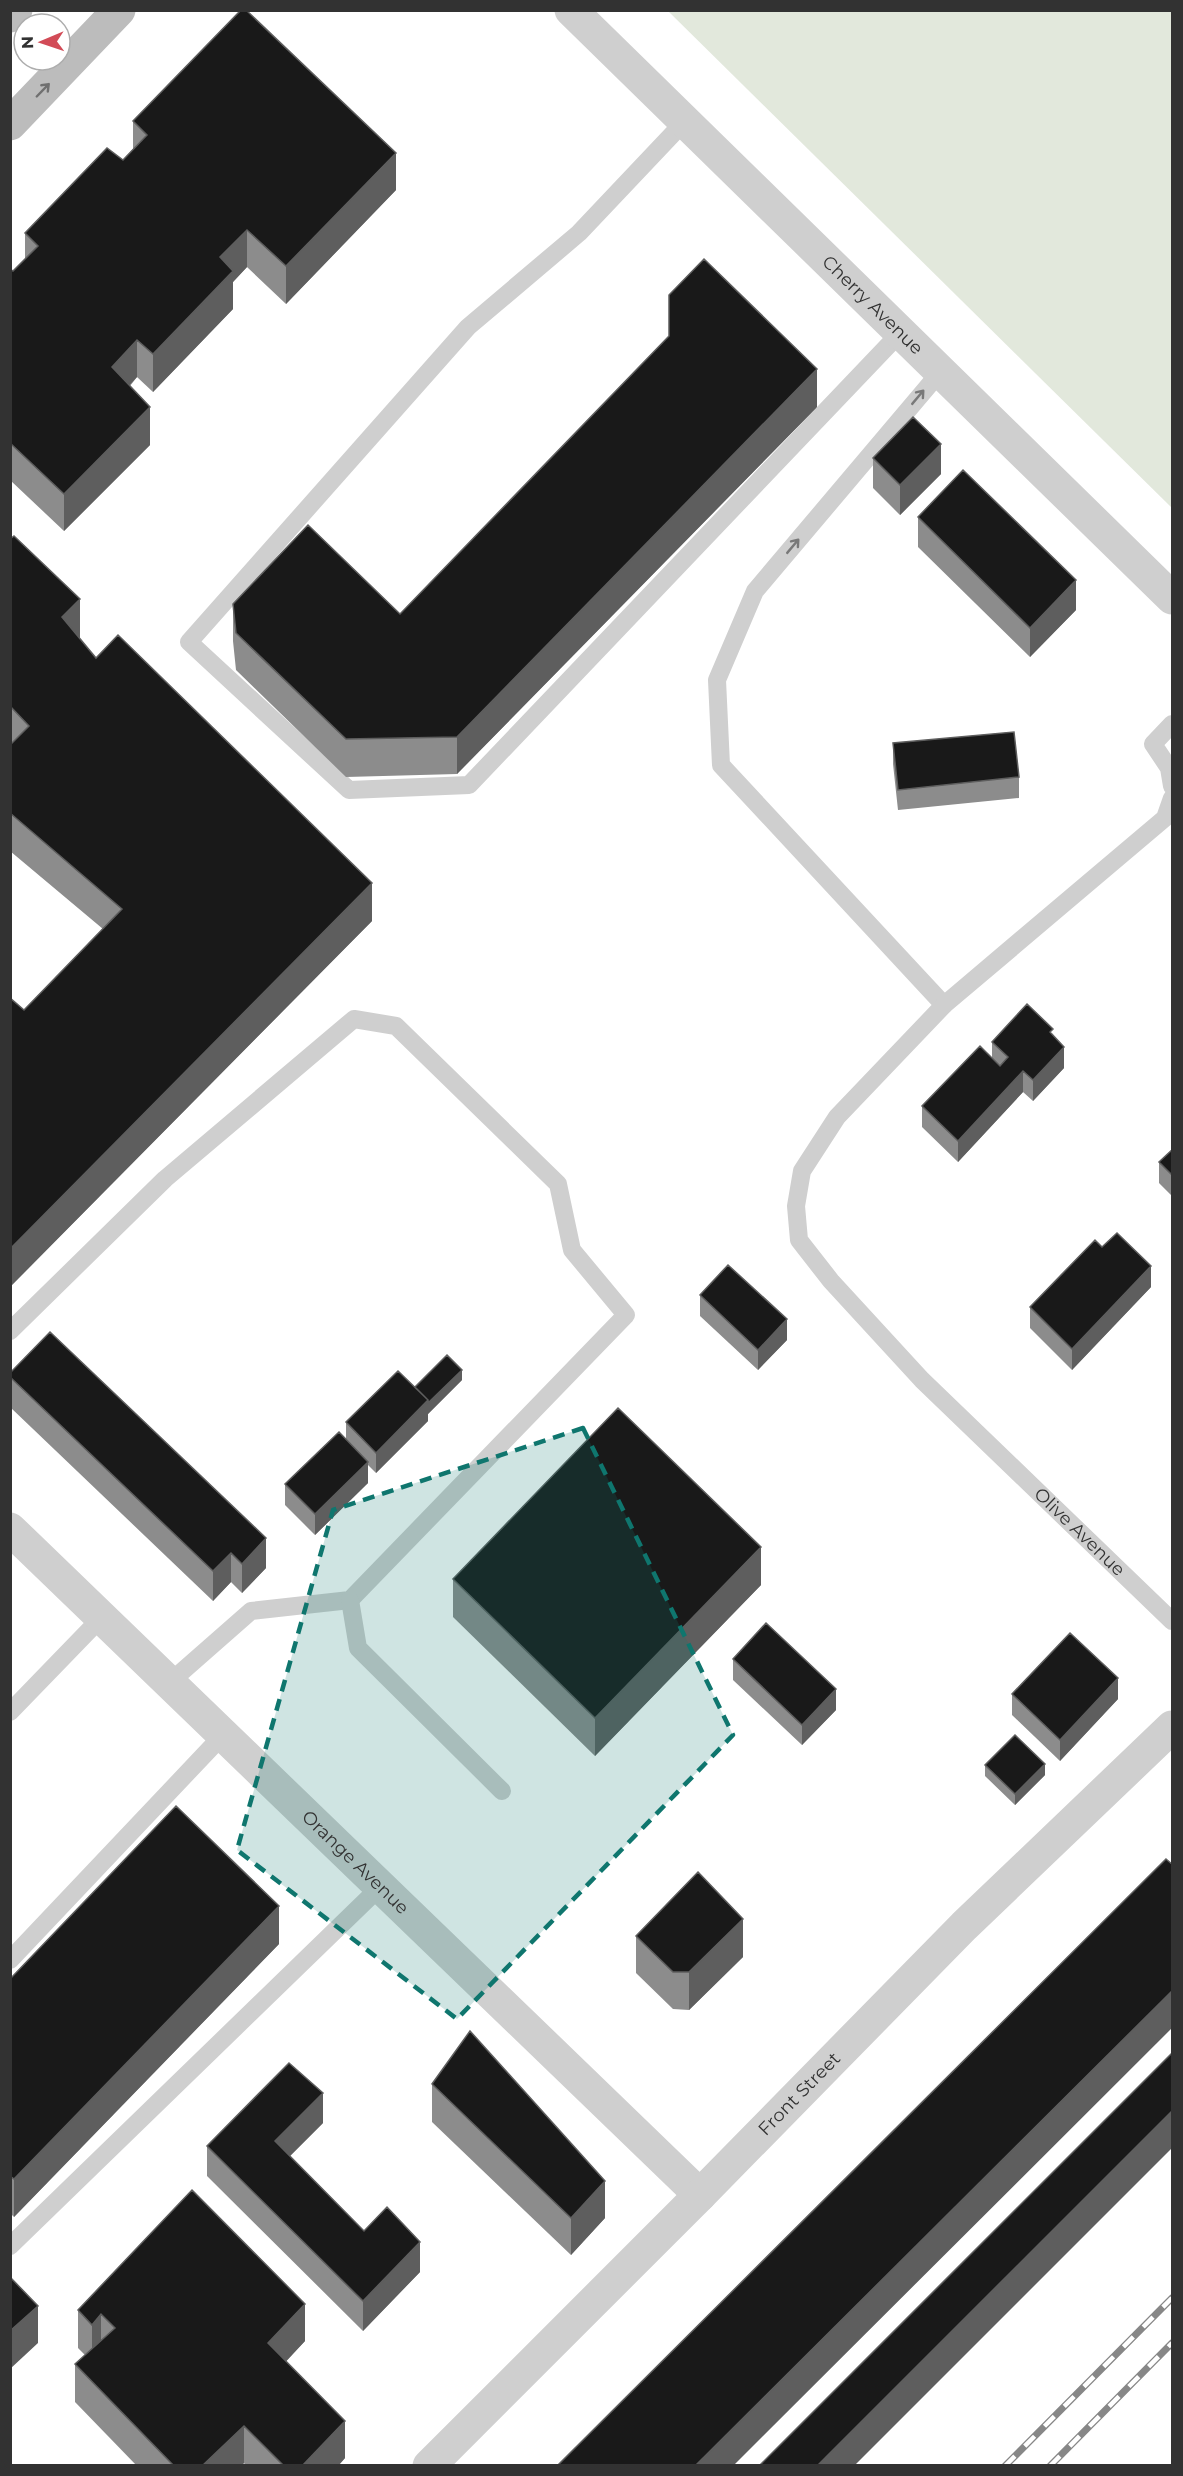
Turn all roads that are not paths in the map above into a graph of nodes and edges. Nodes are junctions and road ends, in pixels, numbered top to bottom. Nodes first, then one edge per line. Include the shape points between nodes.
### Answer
1 (16, 10) edge
2 (119, 10) edge
3 (572, 10) edge
4 (10, 16) edge
5 (685, 122) junction
6 (10, 124) edge
7 (901, 332) junction
8 (940, 371) junction
9 (1173, 598) edge
10 (1173, 724) edge
11 (1173, 786) edge
12 (1173, 798) edge
13 (944, 1005) junction
14 (10, 1331) edge
15 (10, 1529) edge
16 (350, 1600) junction
17 (102, 1617) junction
18 (1173, 1621) edge
19 (170, 1683) junction
20 (10, 1712) edge
21 (1173, 1727) edge
22 (223, 1735) junction
23 (502, 1791) dead end
24 (380, 1887) junction
25 (10, 1960) edge
26 (700, 2195) junction
27 (10, 2246) edge
28 (429, 2466) edge

1 - 4 main road
6 -> 2 main road
3 - 5 street, Cherry Avenue
5 - 7 street, Cherry Avenue
5 - 7 lane via 579,233 468,327 189,642 349,790 469,785
7 - 8 street, Cherry Avenue
8 - 9 street, Cherry Avenue
13 -> 8 lane via 721,765 717,680 755,591
10 - 11 lane via 1153,744 1169,768
12 - 13 lane, Olive Avenue via 1165,818
13 - 18 lane, Olive Avenue via 837,1117 802,1171 796,1206 799,1240 831,1281 922,1380
14 - 16 lane via 165,1179 354,1019 396,1026 558,1184 572,1250 626,1315
15 - 17 street, Orange Avenue
16 - 19 lane via 251,1611
16 - 23 lane via 358,1648
17 - 19 street, Orange Avenue
17 - 20 lane
19 - 22 street, Orange Avenue
21 - 26 street, Front Street via 964,1926
22 - 24 street, Orange Avenue
22 - 25 lane
24 - 26 street, Orange Avenue
24 - 27 lane
26 - 28 street, Front Street

